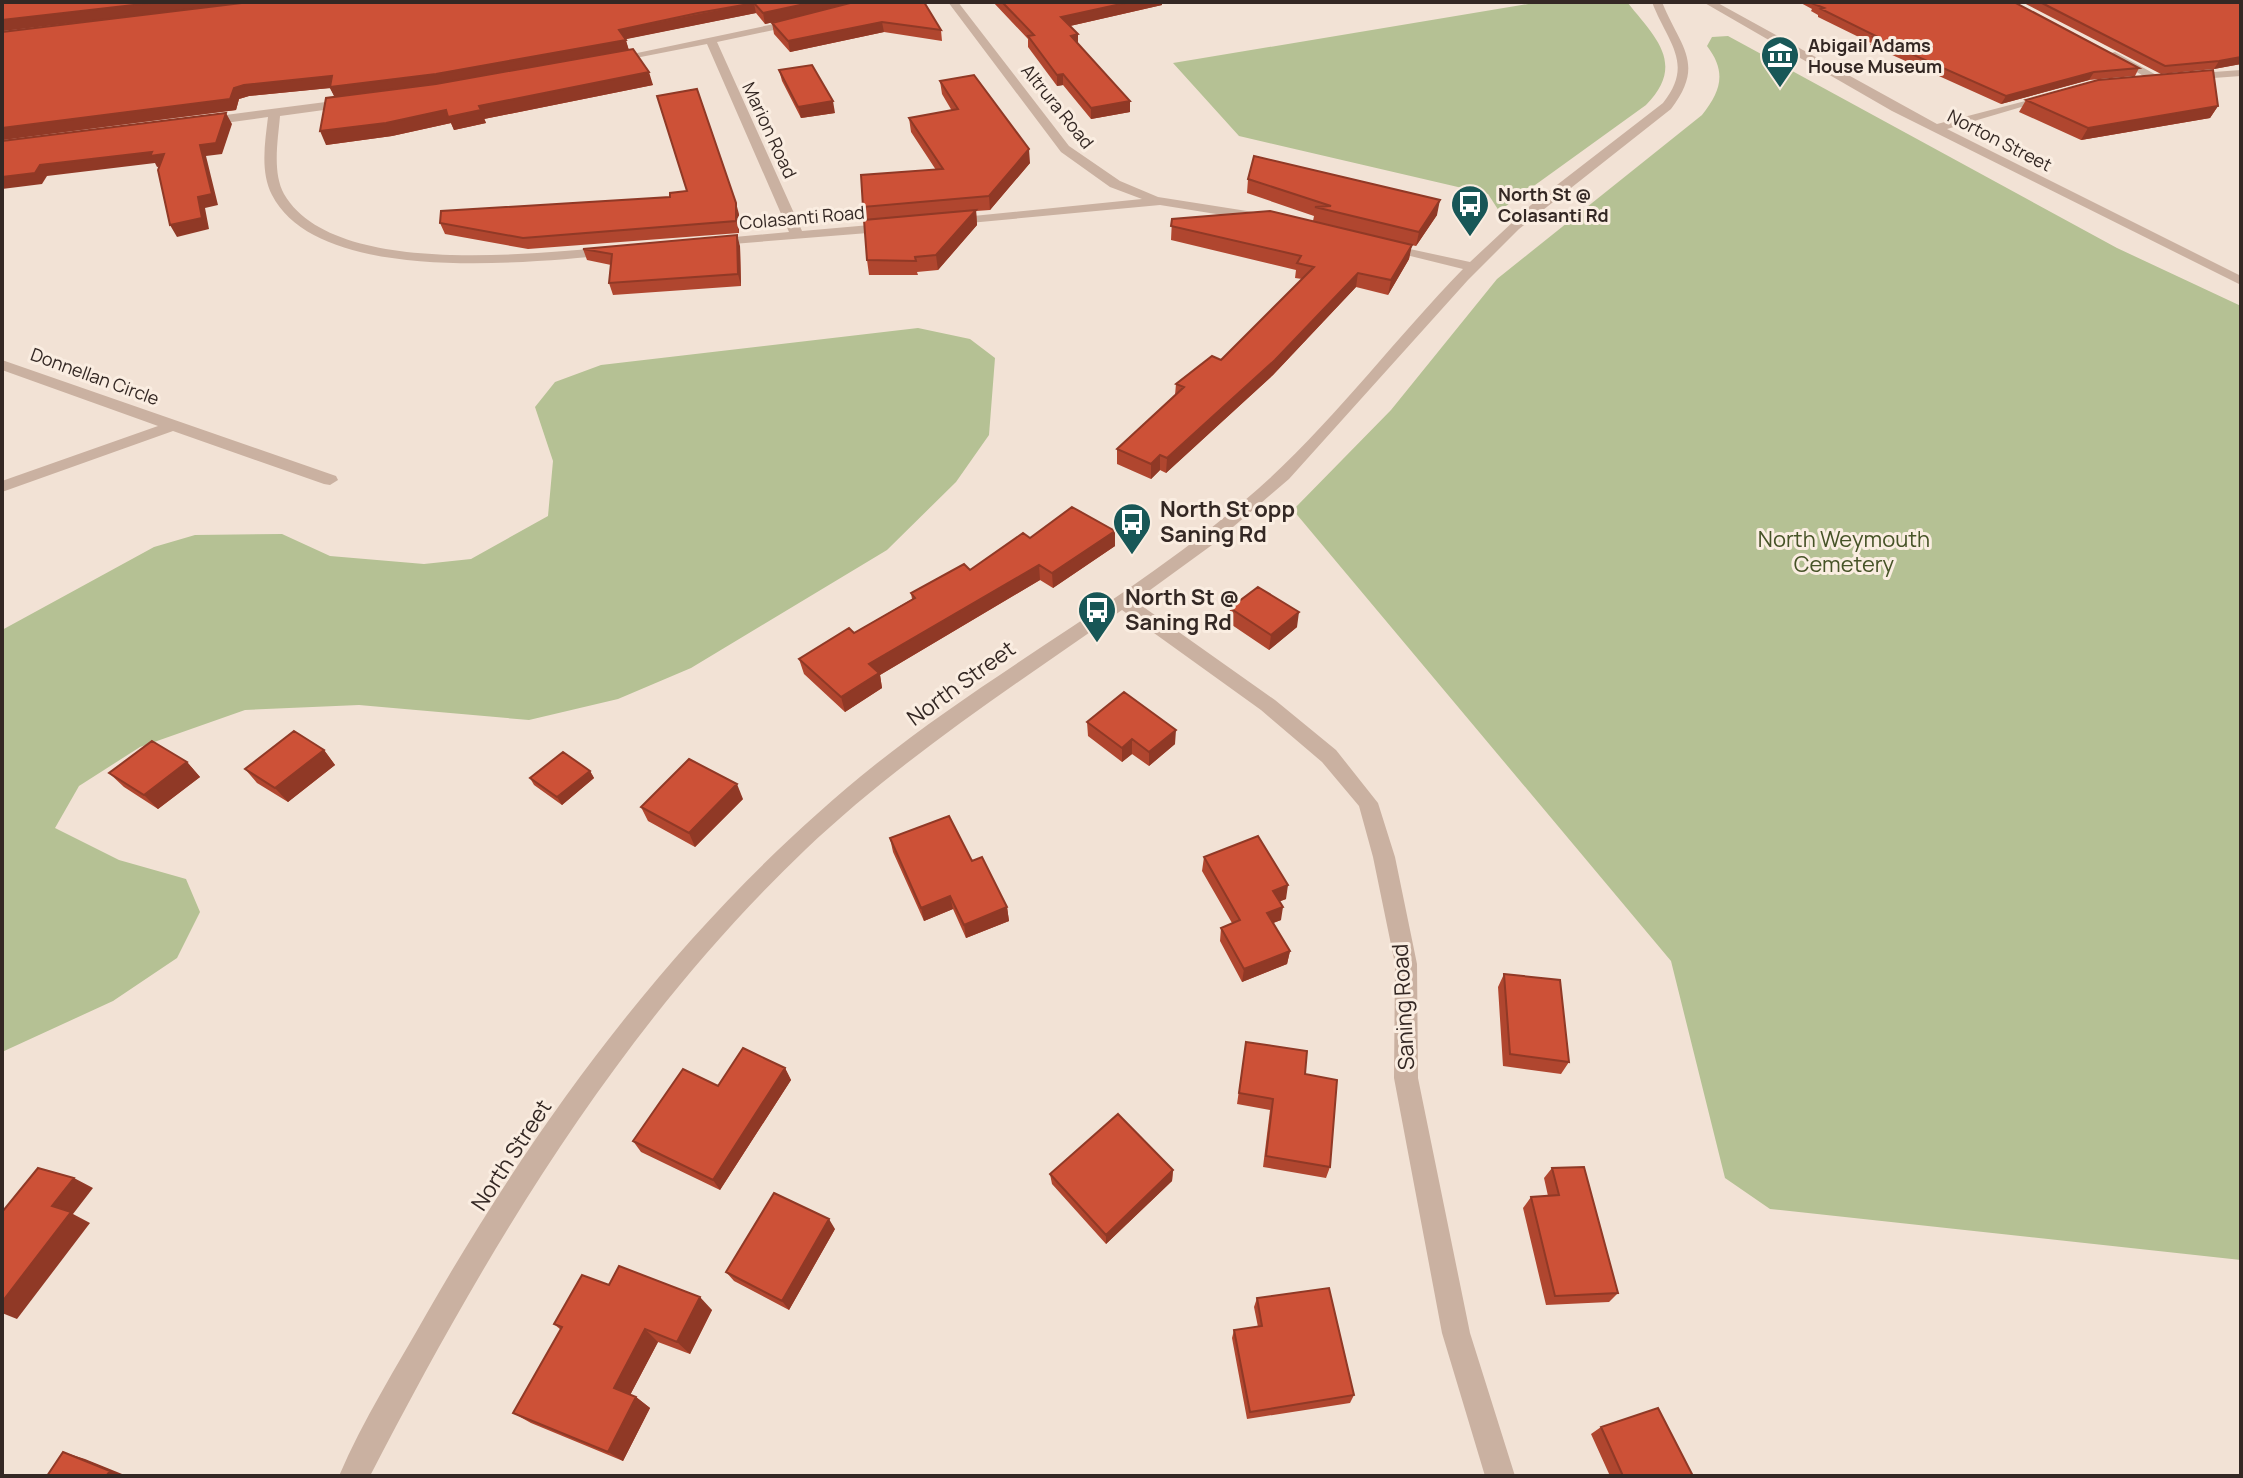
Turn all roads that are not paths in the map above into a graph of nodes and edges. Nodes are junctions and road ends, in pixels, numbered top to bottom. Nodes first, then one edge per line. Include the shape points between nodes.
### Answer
1 (953, 2) edge
2 (1644, 2) edge
3 (1657, 2) edge
4 (1708, 2) edge
5 (1723, 2) edge
6 (816, 17) edge
7 (1747, 22) junction
8 (1670, 30) junction
9 (712, 42) junction
10 (2102, 49) edge
11 (591, 63) edge
12 (2241, 73) edge
13 (2156, 79) junction
14 (2129, 82) edge
15 (2065, 92) edge
16 (365, 101) edge
17 (274, 113) junction
18 (196, 122) edge
19 (1937, 128) junction
20 (1160, 201) junction
21 (1282, 221) edge
22 (935, 224) edge
23 (908, 226) edge
24 (797, 234) junction
25 (1372, 242) edge
26 (696, 244) edge
27 (622, 250) edge
28 (1472, 267) junction
29 (2241, 281) edge
30 (2, 365) edge
31 (173, 426) junction
32 (330, 480) dead end
33 (2, 487) edge
34 (1121, 600) junction
35 (354, 1476) edge
36 (1500, 1476) edge

1 - 20 street, Altrura Road via 1065,149 1115,184
2 - 8 street, North Street
3 - 8 street, North Street
4 - 7 street, Norton Street
5 - 7 street, Norton Street
6 - 9 street
7 - 19 street, Norton Street
8 - 28 street, North Street via 1686,66 1673,101 1532,211
9 - 11 street
9 - 24 street, Marion Road
10 - 13 street
12 - 13 street
13 - 14 street
15 - 19 street
16 - 17 street
17 - 18 street
17 - 27 street via 271,167 280,198 319,234 408,258 475,260
19 - 29 street, Norton Street
20 - 21 street
20 - 22 street
23 - 24 street, Colasanti Road
24 - 26 street, Colasanti Road
25 - 28 street
28 - 34 street, North Street via 1312,449 1247,508
30 - 31 street, Donnellan Circle
31 - 32 street, Donnellan Circle
31 - 33 street, Donnellan Circle
34 - 35 street, North Street via 878,774 731,911 662,988 592,1076 510,1197 418,1351
34 - 36 street, Saning Road via 1268,705 1329,756 1368,803 1406,964 1406,1078 1456,1333

